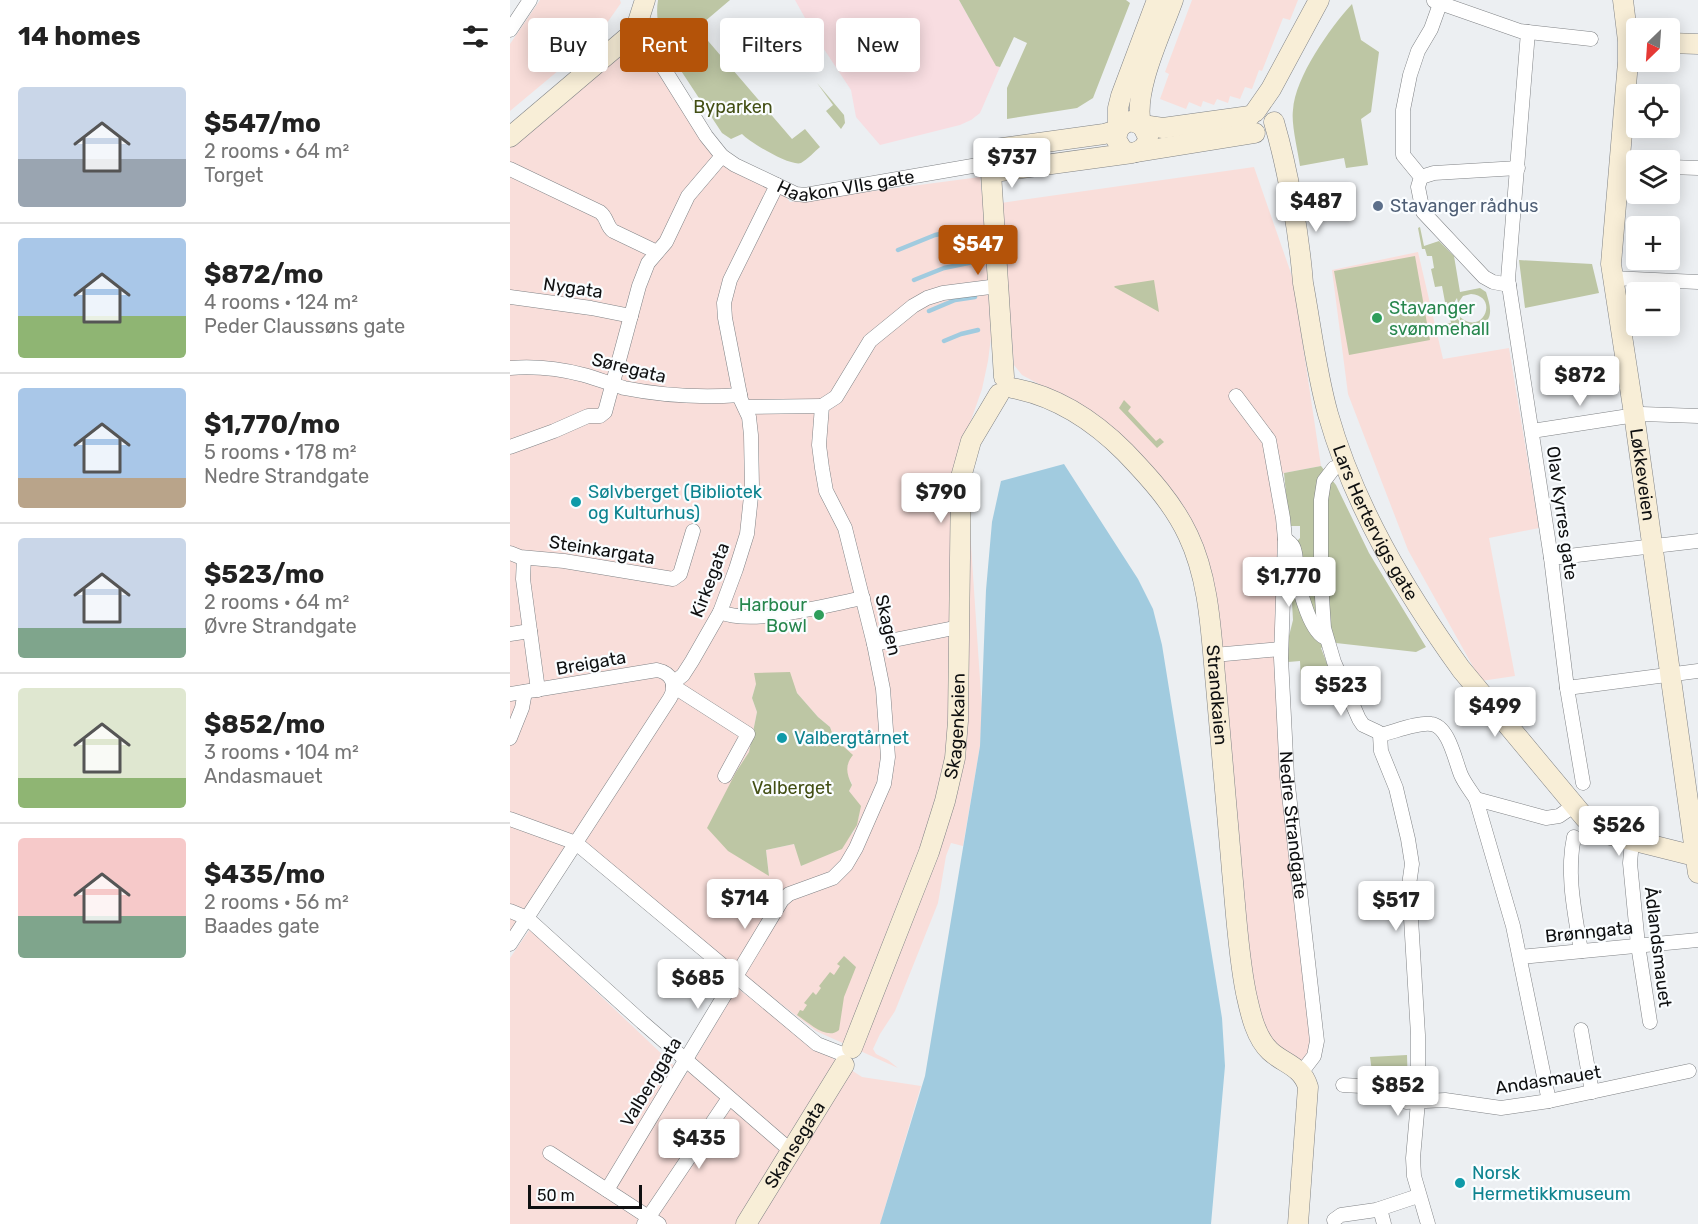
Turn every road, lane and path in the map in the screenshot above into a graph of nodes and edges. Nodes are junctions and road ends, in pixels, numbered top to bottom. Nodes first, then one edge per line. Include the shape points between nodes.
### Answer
1 (530, 0) edge
2 (645, 0) edge
3 (1157, 0) edge
4 (1173, 0) edge
5 (1319, 0) edge
6 (1623, 0) edge
7 (1635, 0) edge
8 (1437, 2) edge
9 (639, 18) edge
10 (1627, 18) edge
11 (1634, 18) edge
12 (510, 30) edge
13 (1528, 32) junction
14 (1591, 39) dead end
15 (1680, 43) edge
16 (620, 44) edge
17 (1698, 44) edge
18 (667, 72) edge
19 (1631, 72) edge
20 (1261, 122) junction
21 (1142, 125) junction
22 (1118, 129) junction
23 (510, 137) edge
24 (1629, 150) edge
25 (1135, 153) junction
26 (722, 156) junction
27 (988, 165) junction
28 (1680, 167) edge
29 (1518, 168) junction
30 (1698, 168) edge
31 (510, 169) edge
32 (1626, 176) edge
33 (1421, 177) junction
34 (780, 187) junction
35 (657, 252) junction
36 (1612, 278) junction
37 (1698, 282) edge
38 (1509, 285) junction
39 (998, 286) junction
40 (510, 297) edge
41 (631, 315) junction
42 (510, 368) edge
43 (613, 384) junction
44 (1005, 386) junction
45 (1236, 396) dead end
46 (743, 401) junction
47 (822, 406) junction
48 (1634, 414) junction
49 (1698, 417) edge
50 (1532, 431) junction
51 (510, 447) edge
52 (1334, 468) dead end
53 (693, 531) dead end
54 (1285, 539) junction
55 (1698, 541) edge
56 (1652, 546) junction
57 (510, 553) edge
58 (524, 558) junction
59 (1551, 558) junction
60 (510, 566) edge
61 (863, 598) junction
62 (720, 612) junction
63 (959, 627) junction
64 (530, 631) junction
65 (510, 634) edge
66 (1326, 638) junction
67 (874, 644) junction
68 (1281, 649) junction
69 (1214, 656) junction
70 (1698, 671) edge
71 (1670, 675) junction
72 (673, 684) junction
73 (1567, 688) junction
74 (531, 691) junction
75 (510, 694) edge
76 (1380, 735) junction
77 (510, 738) edge
78 (725, 776) dead end
79 (1583, 783) dead end
80 (1476, 799) junction
81 (1693, 800) edge
82 (1575, 805) junction
83 (510, 819) edge
84 (1574, 837) dead end
85 (1632, 841) junction
86 (576, 843) junction
87 (1697, 864) edge
88 (782, 900) joint
89 (510, 911) edge
90 (527, 918) junction
91 (1698, 940) edge
92 (510, 944) edge
93 (1638, 945) junction
94 (1581, 951) junction
95 (1520, 957) junction
96 (735, 976) junction
97 (1650, 1022) dead end
98 (1581, 1030) dead end
99 (845, 1055) junction
100 (685, 1060) junction
101 (1689, 1071) dead end
102 (1300, 1073) junction
103 (1343, 1085) dead end
104 (1592, 1092) junction
105 (729, 1098) junction
106 (1549, 1101) junction
107 (1418, 1102) junction
108 (790, 1150) junction
109 (550, 1153) dead end
110 (607, 1190) junction
111 (1418, 1196) junction
112 (1380, 1209) junction
113 (1334, 1220) dead end
114 (650, 1222) edge
115 (746, 1224) edge
116 (1298, 1224) edge
117 (1384, 1224) edge
118 (1428, 1224) edge

1 - 12 street
2 - 9 street
3 - 22 street via 1121,96
4 - 21 street via 1143,86 1139,114
5 - 20 street via 1295,46 1283,94
6 - 10 street, Løkkeveien
7 - 11 street, Løkkeveien
8 - 13 street
8 - 33 street via 1429,33 1414,61 1404,103 1403,155
13 - 14 street
13 - 29 street, Olav Kyrres gate
15 - 17 street
16 - 23 street
18 - 26 street
19 - 24 street, Løkkeveien
20 - 21 street via 1163,128
20 - 25 street, Haakon VIIs gate
20 - 82 street, Lars Hertervigs gate via 1289,189 1324,400 1362,505 1446,648
21 - 22 street via 1131,121
21 - 25 street via 1147,142
22 - 25 street via 1117,144 1123,151
22 - 27 street, Haakon VIIs gate
25 - 27 street, Haakon VIIs gate
26 - 34 street, Haakon VIIs gate
26 - 35 street via 685,200 666,242
27 - 34 street, Haakon VIIs gate via 805,195
27 - 39 street
28 - 30 street
29 - 33 street
29 - 38 street, Olav Kyrres gate
31 - 35 street via 600,212 611,230
32 - 36 street, Løkkeveien via 1611,248
33 - 38 street via 1418,187 1423,212 1484,277
34 - 46 street, Kirkegata via 726,293 725,318
35 - 41 street via 646,266
36 - 37 street
36 - 48 street, Løkkeveien
38 - 50 street, Olav Kyrres gate
39 - 44 street
39 - 47 street via 951,291 913,306 876,336 836,397
40 - 41 street, Nygata
41 - 43 street
42 - 43 street, Søregata via 579,374
43 - 46 street, Søregata via 670,396
43 - 51 street via 602,415 588,416
44 - 63 street, Skagenkaien via 971,441 961,477
44 - 69 street, Strandkaien via 1053,401 1087,420 1162,493 1185,528 1196,556
45 - 54 street, Nedre Strandgate via 1269,440
46 - 47 street, Søregata
46 - 62 street, Kirkegata via 751,435 751,502 742,551
47 - 61 street, Skagen via 819,445 826,491 845,528
48 - 49 street
48 - 50 street
48 - 56 street, Løkkeveien
50 - 59 street, Olav Kyrres gate
52 - 66 street via 1324,481 1322,500 1321,582
53 - 58 street, Steinkargata via 680,574 673,579
54 - 66 street via 1294,549 1308,613 1318,634
54 - 68 street, Nedre Strandgate
55 - 56 street
56 - 59 street
56 - 71 street, Løkkeveien
57 - 58 street
58 - 60 street, Steinkargata
58 - 64 street
59 - 73 street, Olav Kyrres gate
61 - 62 street via 762,617
61 - 67 street, Skagen
62 - 72 street, Kirkegata via 683,675
63 - 67 street
63 - 99 street, Skagenkaien via 958,721 945,801 922,872
64 - 65 street
64 - 74 street
66 - 76 street via 1360,722
67 - 88 street, Skagen via 887,725 884,784 856,848 839,873
68 - 69 street
68 - 102 street, Nedre Strandgate via 1288,788 1317,1033 1314,1056
69 - 102 street, Strandkaien via 1246,995 1263,1043
70 - 71 street
71 - 73 street
71 - 81 street, Løkkeveien
72 - 74 street, Breigata via 667,674 654,670
72 - 78 street via 748,734
72 - 86 street, Kirkegata via 670,698
73 - 79 street, Olav Kyrres gate
74 - 75 street, Breigata
74 - 77 street
76 - 80 street via 1426,723 1438,725 1446,734 1460,772
76 - 107 street via 1412,864 1409,885
80 - 82 street via 1546,818 1559,816
80 - 95 street
81 - 87 street, Løkkeveien
82 - 85 street, Lars Hertervigs gate via 1596,828
83 - 86 street
84 - 94 street via 1570,854 1572,893
85 - 87 street, Lars Hertervigs gate
85 - 93 street, Ådlandsmauet via 1630,863
86 - 90 street, Kirkegata
86 - 96 street
88 - 96 street, Valberggata
89 - 90 street
90 - 92 street, Kirkegata
90 - 100 street
91 - 93 street, Brønngata
93 - 94 street, Brønngata
93 - 97 street, Ådlandsmauet
94 - 95 street, Brønngata
95 - 106 street
96 - 99 street via 817,1044
96 - 100 street, Valberggata
98 - 104 street
99 - 108 street, Skansegata
100 - 105 street
100 - 110 street, Valberggata
101 - 104 street, Andasmauet
102 - 116 street via 1309,1091
103 - 107 street, Andasmauet via 1361,1086 1403,1102
104 - 106 street, Andasmauet
105 - 108 street
105 - 114 street
106 - 107 street, Andasmauet via 1501,1108 1445,1100
107 - 111 street via 1413,1158
108 - 115 street, Skansegata
109 - 110 street
110 - 114 street
111 - 112 street
111 - 118 street
112 - 113 street via 1341,1215
112 - 117 street

